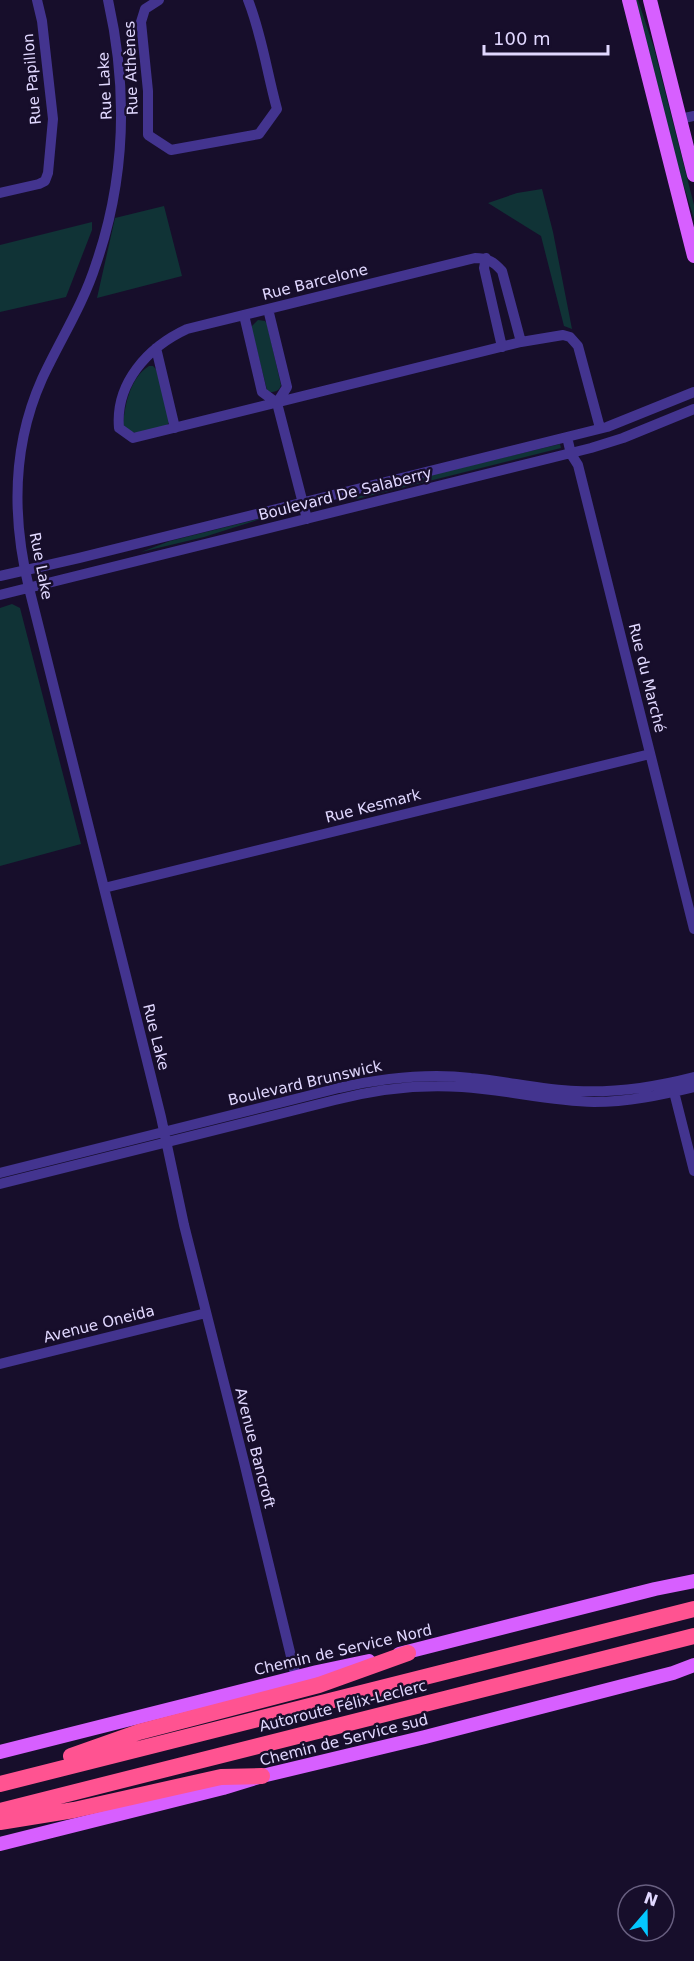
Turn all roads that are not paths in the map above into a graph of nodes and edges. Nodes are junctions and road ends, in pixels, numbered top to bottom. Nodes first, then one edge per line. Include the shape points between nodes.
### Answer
1 (108, 0) edge
2 (159, 0) edge
3 (248, 0) edge
4 (629, 0) edge
5 (650, 0) edge
6 (41, 1) edge
7 (687, 118) edge
8 (694, 175) edge
9 (0, 193) edge
10 (694, 256) edge
11 (486, 258) junction
12 (268, 309) junction
13 (244, 315) junction
14 (521, 342) junction
15 (502, 347) junction
16 (156, 348) junction
17 (694, 392) edge
18 (278, 403) junction
19 (694, 409) edge
20 (175, 428) junction
21 (600, 428) junction
22 (567, 437) junction
23 (571, 454) junction
24 (302, 503) junction
25 (307, 519) junction
26 (25, 570) junction
27 (0, 576) edge
28 (29, 588) junction
29 (0, 595) edge
30 (650, 754) junction
31 (104, 888) junction
32 (694, 929) edge
33 (694, 1077) edge
34 (694, 1087) edge
35 (674, 1092) junction
36 (164, 1137) junction
37 (694, 1171) edge
38 (0, 1173) edge
39 (0, 1184) edge
40 (184, 1225) joint
41 (206, 1313) junction
42 (0, 1364) edge
43 (694, 1572) edge
44 (694, 1581) edge
45 (655, 1589) junction
46 (694, 1609) edge
47 (694, 1636) edge
48 (408, 1653) junction
49 (694, 1665) edge
50 (694, 1671) edge
51 (673, 1673) junction
52 (296, 1677) junction
53 (0, 1752) edge
54 (262, 1776) junction
55 (0, 1783) edge
56 (0, 1811) edge
57 (0, 1822) edge
58 (0, 1844) edge

1 - 26 street, Rue Lake via 121,79 119,171 108,227 94,270 43,378 26,425 17,495
2 - 3 street, Rue Athènes via 145,9 141,22 148,135 171,150 259,134 277,109
4 - 10 main road
5 - 7 main road
6 - 9 street, Rue Papillon via 53,119 48,173 39,184
7 - 8 main road
11 - 12 street, Rue Barcelone
11 - 14 street via 502,271
11 - 15 street via 484,268
12 - 13 street, Rue Barcelone
12 - 18 street via 287,387
13 - 16 street, Rue Barcelone via 187,329
13 - 18 street via 262,392
14 - 15 street, Rue Barcelone
14 - 21 street, Rue Barcelone via 563,336 575,341
15 - 18 street, Rue Barcelone
16 - 20 street
16 - 20 street, Rue Barcelone via 139,365 121,399 119,428 133,438
17 - 21 street, Boulevard De Salaberry
18 - 20 street, Rue Barcelone
18 - 24 street
19 - 23 street, Boulevard De Salaberry
21 - 22 street, Boulevard De Salaberry
22 - 23 street, Rue du Marché
22 - 24 street, Boulevard De Salaberry
23 - 25 street, Boulevard De Salaberry
23 - 30 street, Rue du Marché via 578,465
24 - 25 street
24 - 26 street, Boulevard De Salaberry
25 - 28 street, Boulevard De Salaberry
26 - 27 street, Boulevard De Salaberry
26 - 28 street, Rue Lake
28 - 29 street, Boulevard De Salaberry
28 - 31 street, Rue Lake
30 - 31 street, Rue Kesmark
30 - 32 street, Rue du Marché
31 - 36 street, Rue Lake
33 - 36 street, Boulevard Brunswick via 655,1086 599,1091 555,1090 462,1077 390,1079 339,1088
34 - 35 street, Boulevard Brunswick
35 - 36 street, Boulevard Brunswick via 596,1102 461,1087 398,1088
35 - 37 street
36 - 38 street, Boulevard Brunswick
36 - 39 street, Boulevard Brunswick
36 - 40 street, Rue Lake
40 - 41 street, Avenue Bancroft
41 - 42 street, Avenue Oneida
41 - 52 street, Avenue Bancroft
43 - 45 main road
44 - 45 main road, Chemin de Service Nord
45 - 48 main road, Chemin de Service Nord
46 - 55 highway, Autoroute Félix-Leclerc
47 - 56 highway, Autoroute Félix-Leclerc
48 - 52 main road, Chemin de Service Nord
48 - 55 highway via 319,1684 140,1732
49 - 51 main road, Chemin de Service sud
50 - 51 main road
51 - 54 main road, Chemin de Service sud
52 - 53 main road, Chemin de Service Nord
54 - 57 highway via 221,1777 75,1810
54 - 58 main road, Chemin de Service sud

